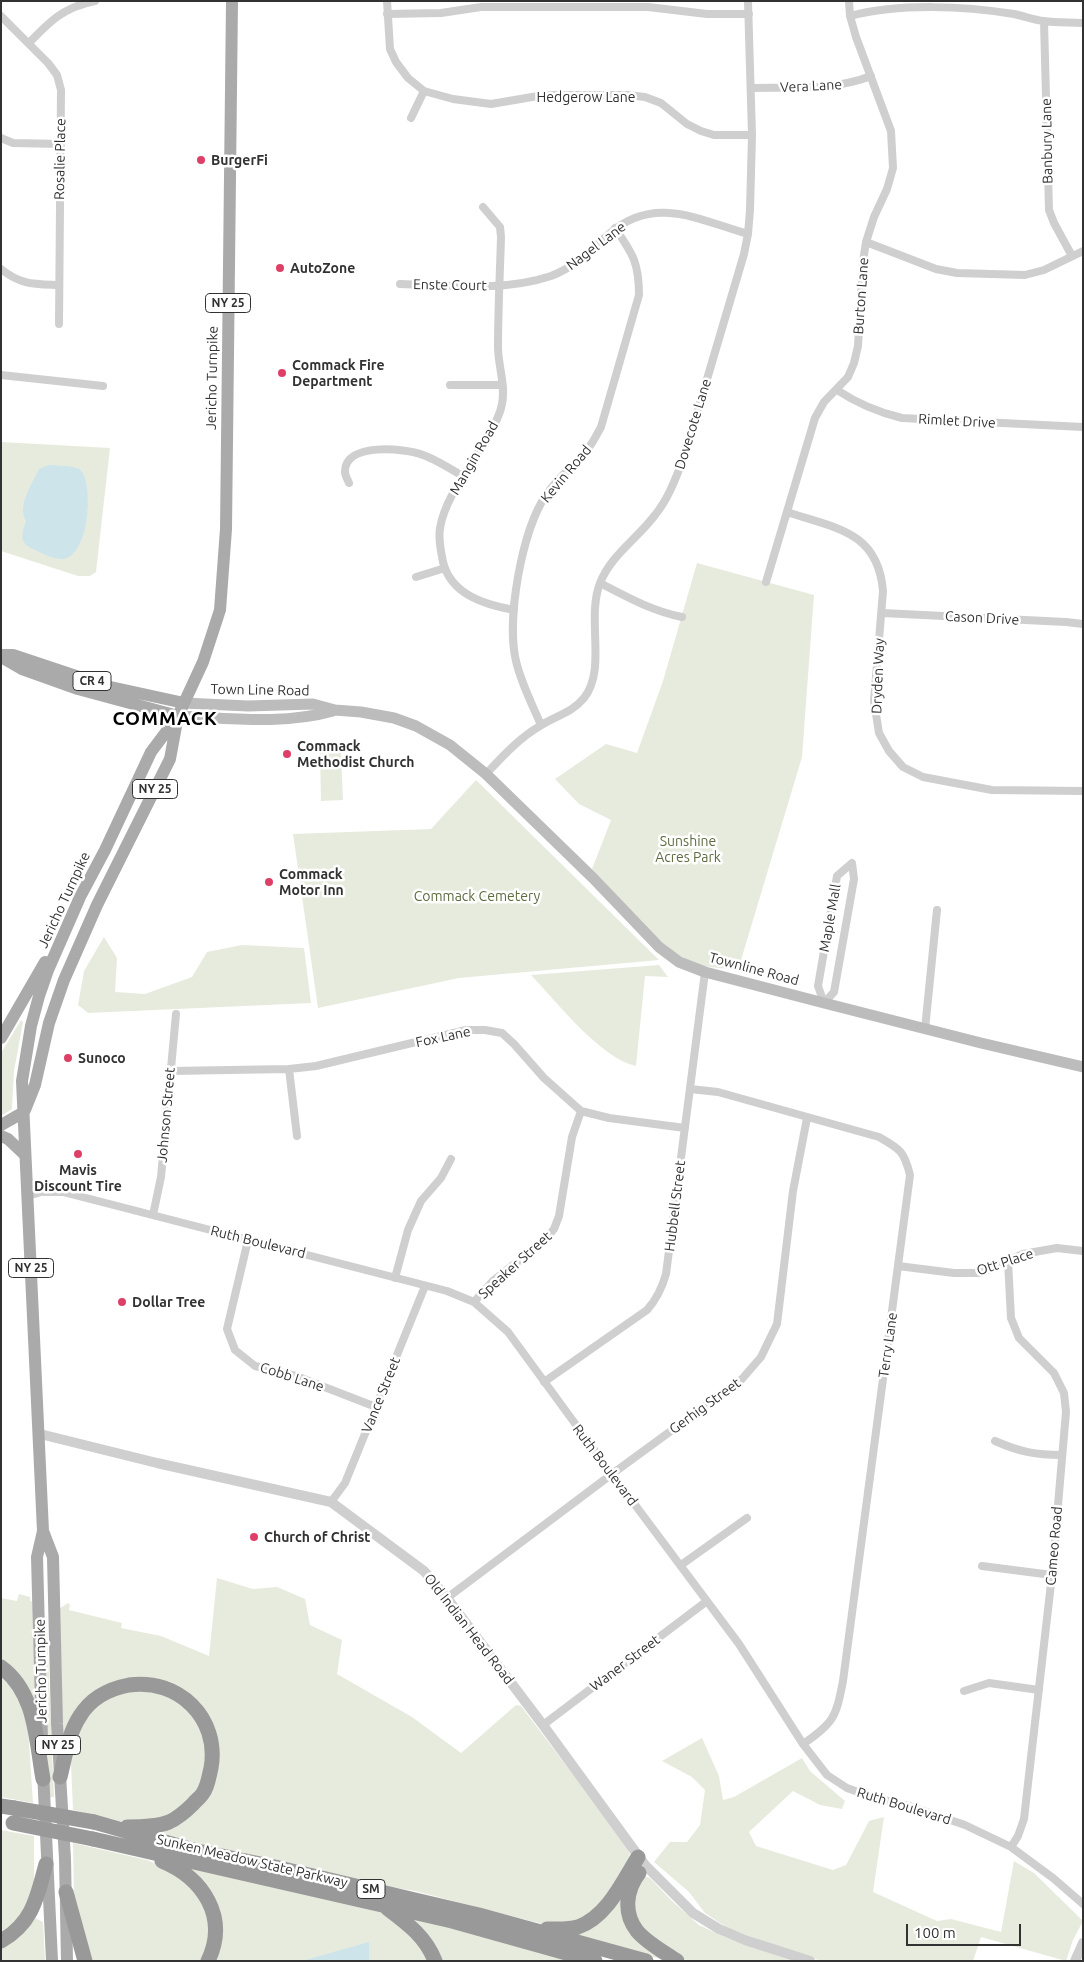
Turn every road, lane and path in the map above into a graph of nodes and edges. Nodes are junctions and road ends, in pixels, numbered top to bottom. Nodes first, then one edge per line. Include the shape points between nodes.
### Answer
1 (95, 1) edge
2 (232, 1) edge
3 (387, 1) edge
4 (748, 1) edge
5 (849, 1) edge
6 (387, 14) junction
7 (749, 14) junction
8 (1, 16) edge
9 (850, 16) junction
10 (1044, 21) junction
11 (1083, 23) edge
12 (29, 43) junction
13 (871, 76) junction
14 (751, 88) junction
15 (424, 91) junction
16 (411, 118) dead end
17 (752, 135) junction
18 (1, 138) edge
19 (61, 144) junction
20 (483, 207) dead end
21 (616, 228) junction
22 (748, 234) junction
23 (866, 242) junction
24 (1083, 251) edge
25 (1072, 256) junction
26 (1, 270) edge
27 (400, 284) dead end
28 (58, 285) junction
29 (500, 285) junction
30 (59, 324) dead end
31 (1, 375) edge
32 (450, 385) dead end
33 (103, 386) dead end
34 (502, 386) junction
35 (837, 390) junction
36 (1083, 427) edge
37 (464, 477) junction
38 (349, 483) dead end
39 (787, 512) junction
40 (445, 568) junction
41 (416, 577) dead end
42 (766, 582) dead end
43 (600, 583) junction
44 (514, 610) junction
45 (882, 613) junction
46 (682, 617) dead end
47 (1083, 624) edge
48 (1, 656) edge
49 (184, 704) junction
50 (335, 710) junction
51 (178, 716) junction
52 (541, 725) junction
53 (486, 774) junction
54 (1083, 791) edge
55 (105, 850) junction
56 (121, 858) junction
57 (97, 864) junction
58 (105, 888) junction
59 (76, 906) junction
60 (937, 910) dead end
61 (93, 913) junction
62 (64, 936) junction
63 (705, 972) junction
64 (824, 1003) junction
65 (176, 1014) dead end
66 (49, 1022) junction
67 (925, 1029) junction
68 (1, 1038) edge
69 (1083, 1067) edge
70 (289, 1069) junction
71 (170, 1071) junction
72 (690, 1089) junction
73 (581, 1110) junction
74 (24, 1112) junction
75 (807, 1118) junction
76 (1, 1125) edge
77 (685, 1128) junction
78 (1, 1136) edge
79 (297, 1136) dead end
80 (25, 1155) junction
81 (451, 1159) dead end
82 (28, 1196) junction
83 (153, 1215) junction
84 (248, 1240) junction
85 (1083, 1251) edge
86 (1008, 1261) junction
87 (898, 1266) junction
88 (395, 1278) junction
89 (425, 1286) junction
90 (474, 1302) junction
91 (544, 1382) junction
92 (376, 1407) junction
93 (40, 1434) junction
94 (996, 1441) dead end
95 (1062, 1455) junction
96 (612, 1474) junction
97 (331, 1502) junction
98 (748, 1518) dead end
99 (43, 1531) junction
100 (681, 1565) junction
101 (982, 1566) dead end
102 (1052, 1575) junction
103 (447, 1598) junction
104 (707, 1601) junction
105 (1, 1667) edge
106 (1039, 1690) junction
107 (964, 1691) dead end
108 (542, 1724) junction
109 (803, 1744) junction
110 (60, 1778) junction
111 (43, 1779) junction
112 (7, 1807) edge
113 (7, 1822) edge
114 (114, 1827) junction
115 (1011, 1846) junction
116 (138, 1850) junction
117 (641, 1861) junction
118 (46, 1864) junction
119 (66, 1892) junction
120 (382, 1904) junction
121 (1083, 1904) edge
122 (530, 1929) junction
123 (1, 1941) edge
124 (1083, 1943) edge
125 (52, 1961) edge
126 (67, 1961) edge
127 (85, 1961) edge
128 (208, 1961) edge
129 (434, 1961) edge
130 (595, 1961) edge
131 (646, 1961) edge
132 (677, 1961) edge
133 (810, 1961) edge
134 (1075, 1961) edge

1 - 12 street via 62,12
2 - 49 main road, Jericho Turnpike / NY 25 via 223,586 218,619
3 - 6 street, Hedgerow Lane
4 - 7 street, Dovecote Lane
5 - 9 street, Burton Lane
6 - 7 street via 481,7 648,7 707,14
6 - 15 street, Hedgerow Lane via 390,48 396,62
7 - 14 street, Dovecote Lane
8 - 12 street, Rosalie Place
9 - 10 street via 899,7 967,9
9 - 13 street, Burton Lane
10 - 11 street
10 - 25 street, Banbury Lane via 1050,210
12 - 19 street, Rosalie Place via 57,75 61,90
13 - 14 street, Vera Lane via 836,86
13 - 23 street, Burton Lane via 891,132 893,168
14 - 17 street, Dovecote Lane
15 - 16 street
15 - 17 street, Hedgerow Lane via 491,104 544,95 645,97 661,103 687,124 707,133
17 - 22 street, Dovecote Lane
18 - 19 street via 13,143
19 - 28 street, Rosalie Place
20 - 29 street, Mangin Road via 500,227
21 - 22 street, Nagel Lane via 634,217 651,212 671,212
21 - 29 street, Nagel Lane via 578,262 564,270 534,280
21 - 44 street, Kevin Road via 632,252 639,275 639,295 601,427 590,446 556,483 537,511 524,552
22 - 43 street, Dovecote Lane via 674,484 657,514 617,556
23 - 25 street via 936,269 957,273 1025,275
23 - 35 street, Burton Lane via 858,346 851,370
24 - 25 street
26 - 28 street via 14,279 33,284
27 - 29 street, Enste Court
28 - 30 street, Rosalie Place
29 - 34 street, Mangin Road via 498,348
31 - 33 street
32 - 34 street
34 - 37 street, Mangin Road via 502,404 495,424
35 - 36 street, Rimlet Drive via 858,404 902,418
35 - 39 street, Burton Lane via 824,402 815,418
37 - 38 street via 422,454 407,450 367,450 348,462 345,472
37 - 40 street, Mangin Road via 443,516 440,530
39 - 42 street, Burton Lane
39 - 45 street, Dryden Way via 837,528 870,550 881,575
40 - 41 street
40 - 44 street, Mangin Road via 466,594 481,602
43 - 46 street via 634,601
43 - 52 street, Dovecote Lane via 595,603 596,665 592,683 586,697 577,706
44 - 52 street, Kevin Road via 512,637 516,661
45 - 47 street, Cason Drive
45 - 54 street, Dryden Way via 874,701 876,718 879,733 903,767 923,777 992,790
48 - 49 main road, CR 4 via 13,655 106,686
48 - 51 main road, CR 4 via 22,669 78,690
49 - 50 main road, Town Line Road / CR 4 via 313,704
49 - 51 main road, Jericho Turnpike / NY 25
50 - 51 main road, Town Line Road / CR 4 via 313,717
50 - 53 main road, Town Line Road / CR 4 via 369,713 416,726 450,745
51 - 55 main road, Jericho Turnpike / NY 25 via 151,752
51 - 56 main road, Jericho Turnpike / NY 25 via 170,759
52 - 53 street, Dovecote Lane via 524,736
53 - 63 main road, Townline Road / CR 4 via 659,947 679,962
55 - 56 main road
55 - 57 main road, Jericho Turnpike / NY 25
55 - 58 main road
56 - 58 main road, Jericho Turnpike / NY 25
57 - 59 main road, Jericho Turnpike / NY 25
57 - 61 main road via 90,906
58 - 61 main road, Jericho Turnpike / NY 25
59 - 62 main road, Jericho Turnpike / NY 25
59 - 66 main road via 78,922 55,974
60 - 67 street
61 - 66 main road, Jericho Turnpike / NY 25
62 - 68 main road via 43,965
62 - 74 main road, Jericho Turnpike / NY 25 via 48,970 31,1026 22,1081
63 - 64 main road, Townline Road / CR 4
63 - 72 street, Hubbell Street
64 - 64 street, Maple Mall via 834,992 854,879 852,864 838,876 818,986
64 - 67 main road, Townline Road / CR 4
65 - 71 street, Johnson Street
66 - 74 main road, Jericho Turnpike / NY 25 via 35,1085
67 - 69 main road, Townline Road / CR 4
70 - 71 street, Fox Lane
70 - 73 street, Fox Lane via 356,1058 466,1030 485,1030 502,1033 544,1078
70 - 79 street
71 - 83 street, Johnson Street via 161,1177
72 - 75 street, Terry Lane via 718,1092
72 - 77 street, Hubbell Street
73 - 77 street, Fox Lane via 609,1118
73 - 90 street, Speaker Street via 572,1137 554,1229 545,1240 493,1281
74 - 76 main road
74 - 80 main road, Jericho Turnpike / NY 25
75 - 87 street, Terry Lane via 879,1137 897,1147 906,1158 910,1175
75 - 96 street, Gerhig Street via 793,1191 777,1324 761,1357 742,1379
77 - 91 street, Hubbell Street via 666,1274 655,1301 647,1310
78 - 80 main road
80 - 82 main road, Jericho Turnpike / NY 25
81 - 88 street via 441,1178 421,1201 408,1230
82 - 83 street, Ruth Boulevard via 63,1192
82 - 93 main road, Jericho Turnpike / NY 25
83 - 84 street, Ruth Boulevard
84 - 88 street, Ruth Boulevard
84 - 92 street, Cobb Lane via 227,1329 235,1350 255,1366 296,1376
85 - 86 street, Ott Place via 1057,1248 1023,1254
86 - 87 street, Ott Place via 980,1272 954,1274
86 - 95 street, Cameo Road via 1011,1318 1019,1338 1054,1373 1064,1393 1066,1412
87 - 109 street, Terry Lane via 838,1708 822,1731
88 - 89 street, Ruth Boulevard
89 - 90 street, Ruth Boulevard
89 - 92 street, Vance Street
90 - 91 street, Ruth Boulevard via 508,1332
91 - 96 street, Ruth Boulevard
92 - 97 street, Vance Street via 345,1482
93 - 97 street, Old Indian Head Road
93 - 99 main road, Jericho Turnpike / NY 25
94 - 95 street via 1036,1455
95 - 102 street, Cameo Road
96 - 100 street, Ruth Boulevard
96 - 103 street, Gerhig Street
97 - 103 street, Old Indian Head Road via 424,1571
98 - 100 street
99 - 110 main road, Jericho Turnpike / NY 25 via 53,1558
99 - 111 main road, Jericho Turnpike / NY 25 via 37,1557
100 - 104 street, Ruth Boulevard
101 - 102 street
102 - 106 street, Cameo Road
103 - 108 street, Old Indian Head Road
104 - 108 street, Waner Street
104 - 109 street, Ruth Boulevard via 739,1644
105 - 111 highway via 26,1697
106 - 107 street via 990,1683
106 - 115 street, Cameo Road via 1024,1819
108 - 117 street, Old Indian Head Road
109 - 115 street, Ruth Boulevard via 827,1775 848,1788 965,1825
110 - 114 highway via 79,1717 103,1693 122,1686 162,1686 196,1709 207,1725 211,1743 212,1760 203,1793 186,1811 168,1822
110 - 119 main road, Jericho Turnpike / NY 25
111 - 118 main road, Jericho Turnpike / NY 25
112 - 114 highway, Sunken Meadow State Parkway / SM, bridge
113 - 116 highway, Sunken Meadow State Parkway / SM, bridge
114 - 122 highway, Sunken Meadow State Parkway / SM via 193,1850
115 - 121 street, Ruth Boulevard
116 - 120 highway, Sunken Meadow State Parkway / SM
116 - 128 highway via 184,1872 206,1896 213,1911 215,1928
117 - 122 highway via 592,1920 577,1927
117 - 132 highway via 627,1896 628,1913 636,1930
117 - 133 street, Old Indian Head Road via 693,1913 719,1929
118 - 123 highway via 29,1916 15,1933
118 - 125 main road, Jericho Turnpike / NY 25
119 - 126 main road, Jericho Turnpike / NY 25
119 - 127 highway
120 - 129 highway via 415,1929 431,1951
120 - 130 highway, Sunken Meadow State Parkway / SM
122 - 131 highway, Sunken Meadow State Parkway / SM
124 - 134 street

